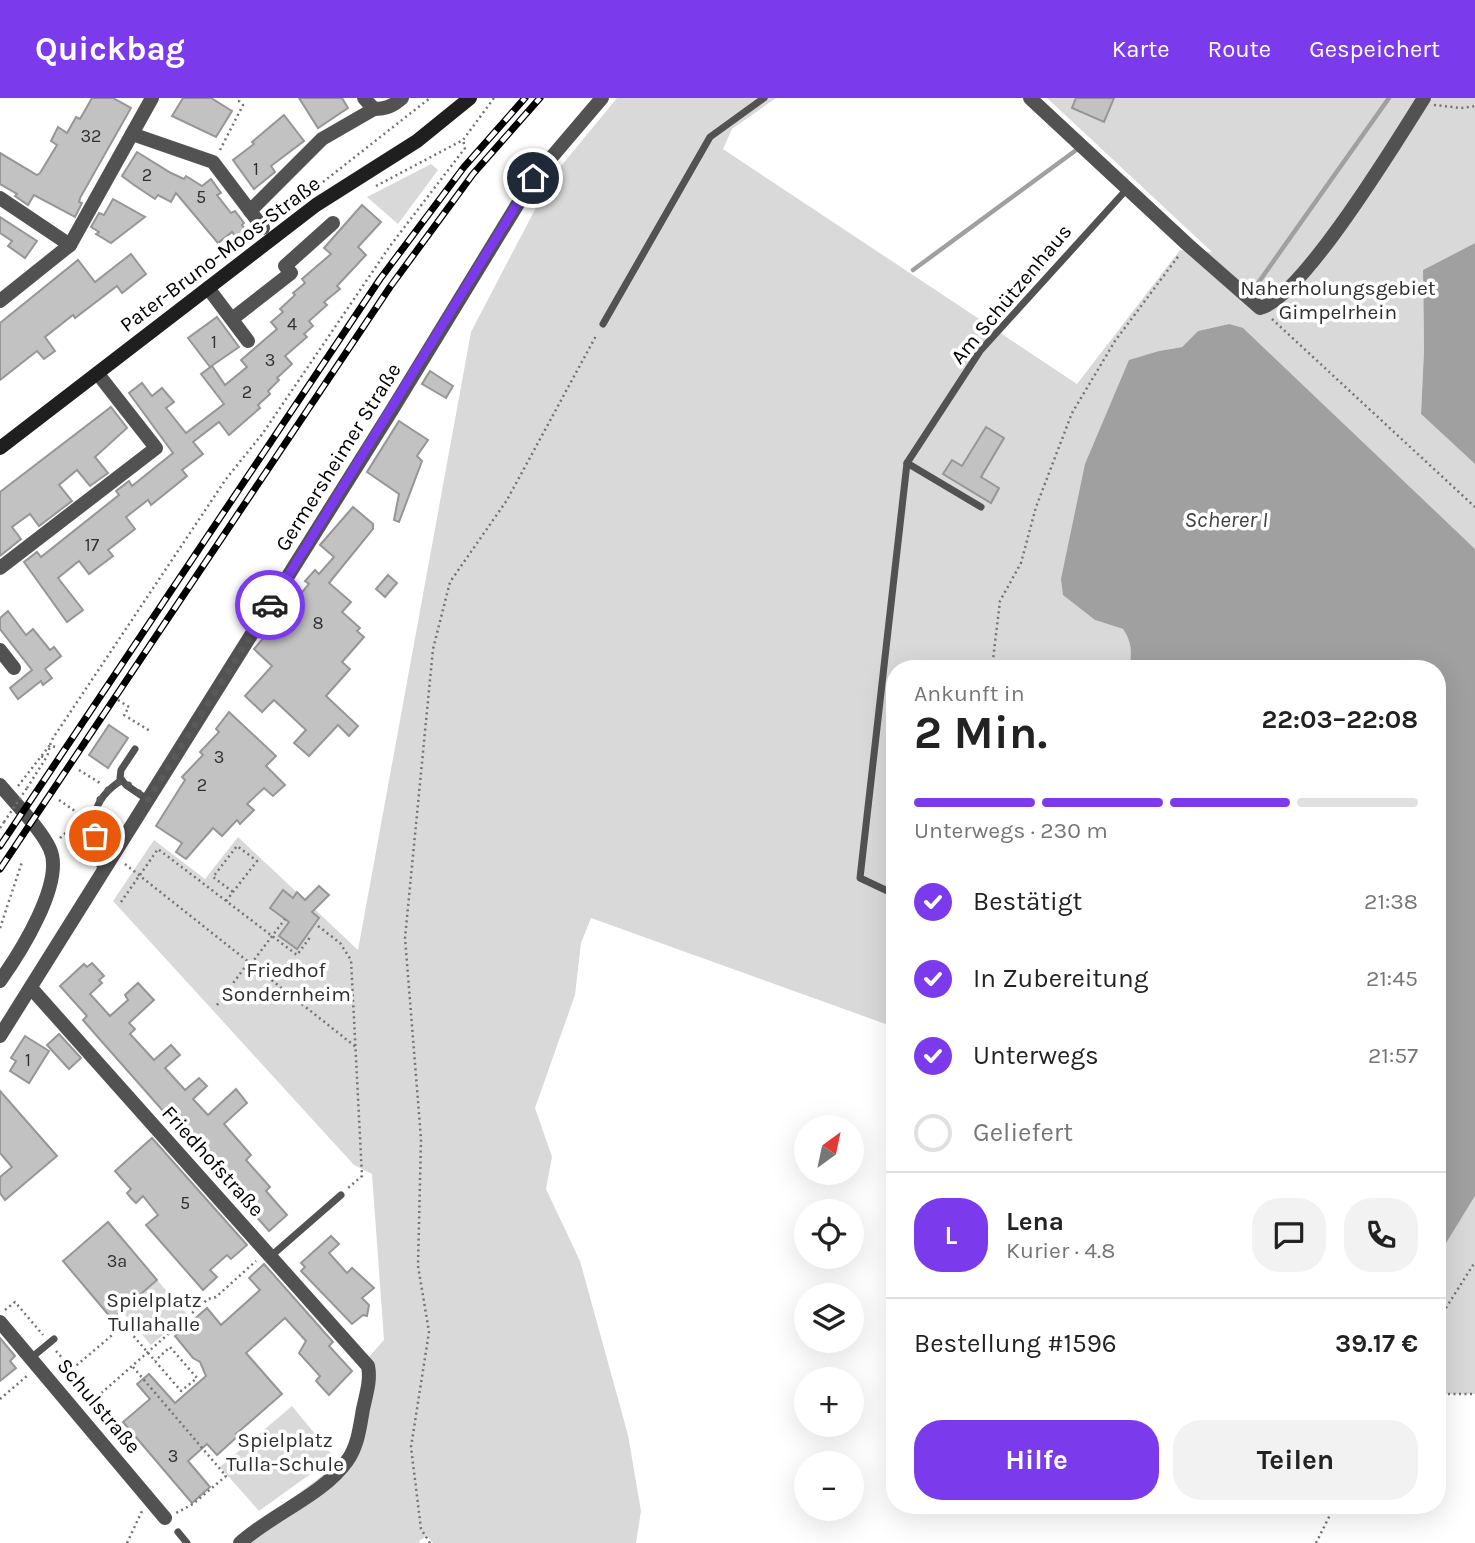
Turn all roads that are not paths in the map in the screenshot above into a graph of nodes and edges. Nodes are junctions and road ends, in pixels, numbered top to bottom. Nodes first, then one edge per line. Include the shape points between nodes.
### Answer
1 (152, 98) edge
2 (402, 98) edge
3 (470, 98) edge
4 (602, 98) edge
5 (764, 98) edge
6 (1030, 98) edge
7 (1422, 100) edge
8 (369, 103) edge
9 (132, 134) junction
10 (1127, 189) junction
11 (0, 198) edge
12 (250, 211) junction
13 (333, 223) dead end
14 (263, 228) dead end
15 (70, 245) junction
16 (208, 288) junction
17 (0, 301) edge
18 (232, 319) junction
19 (603, 324) road end
20 (248, 341) dead end
21 (98, 374) junction
22 (0, 448) edge
23 (907, 463) junction
24 (981, 508) dead end
25 (0, 568) edge
26 (0, 650) edge
27 (14, 668) dead end
28 (135, 749) dead end
29 (122, 780) junction
30 (0, 785) edge
31 (148, 800) junction
32 (102, 876) junction
33 (886, 890) edge
34 (0, 981) edge
35 (30, 988) junction
36 (0, 1037) edge
37 (341, 1195) road end
38 (268, 1254) junction
39 (0, 1322) edge
40 (51, 1340) road end
41 (34, 1362) junction
42 (165, 1518) road end
43 (178, 1532) dead end
44 (187, 1543) edge
45 (240, 1543) edge

1 - 9 street
2 - 8 street via 388,108
3 - 16 main road, Pater-Bruno-Moos-Straße via 417,141 316,205
4 - 31 street, Germersheimer Straße via 533,178
5 - 19 lane via 710,137
6 - 10 street
7 - 10 street via 1360,198 1313,261 1277,300 1260,308
8 - 12 street via 322,139
9 - 12 street via 213,162
9 - 15 street
10 - 23 lane, Am Schützenhaus via 980,351
11 - 15 street
12 - 14 street
13 - 18 street via 285,266 290,273
15 - 17 street
16 - 18 street
16 - 21 main road, Pater-Bruno-Moos-Straße
18 - 20 street
21 - 22 main road, Pater-Bruno-Moos-Straße
21 - 25 street via 156,448
23 - 24 lane
23 - 33 lane via 860,878
26 - 27 street
28 - 29 lane via 121,770
29 - 31 lane
29 - 32 lane via 108,789 92,817
30 - 34 street via 48,846 54,870 50,892
31 - 32 street, Germersheimer Straße
32 - 35 street, Germersheimer Straße
35 - 36 street, Germersheimer Straße
35 - 38 street, Friedhofstraße
37 - 38 lane
38 - 45 street, Friedhofstraße via 365,1360 369,1378 357,1440 348,1460 329,1480
39 - 41 street, Schulstraße
40 - 41 lane
41 - 42 street, Schulstraße
43 - 44 lane

